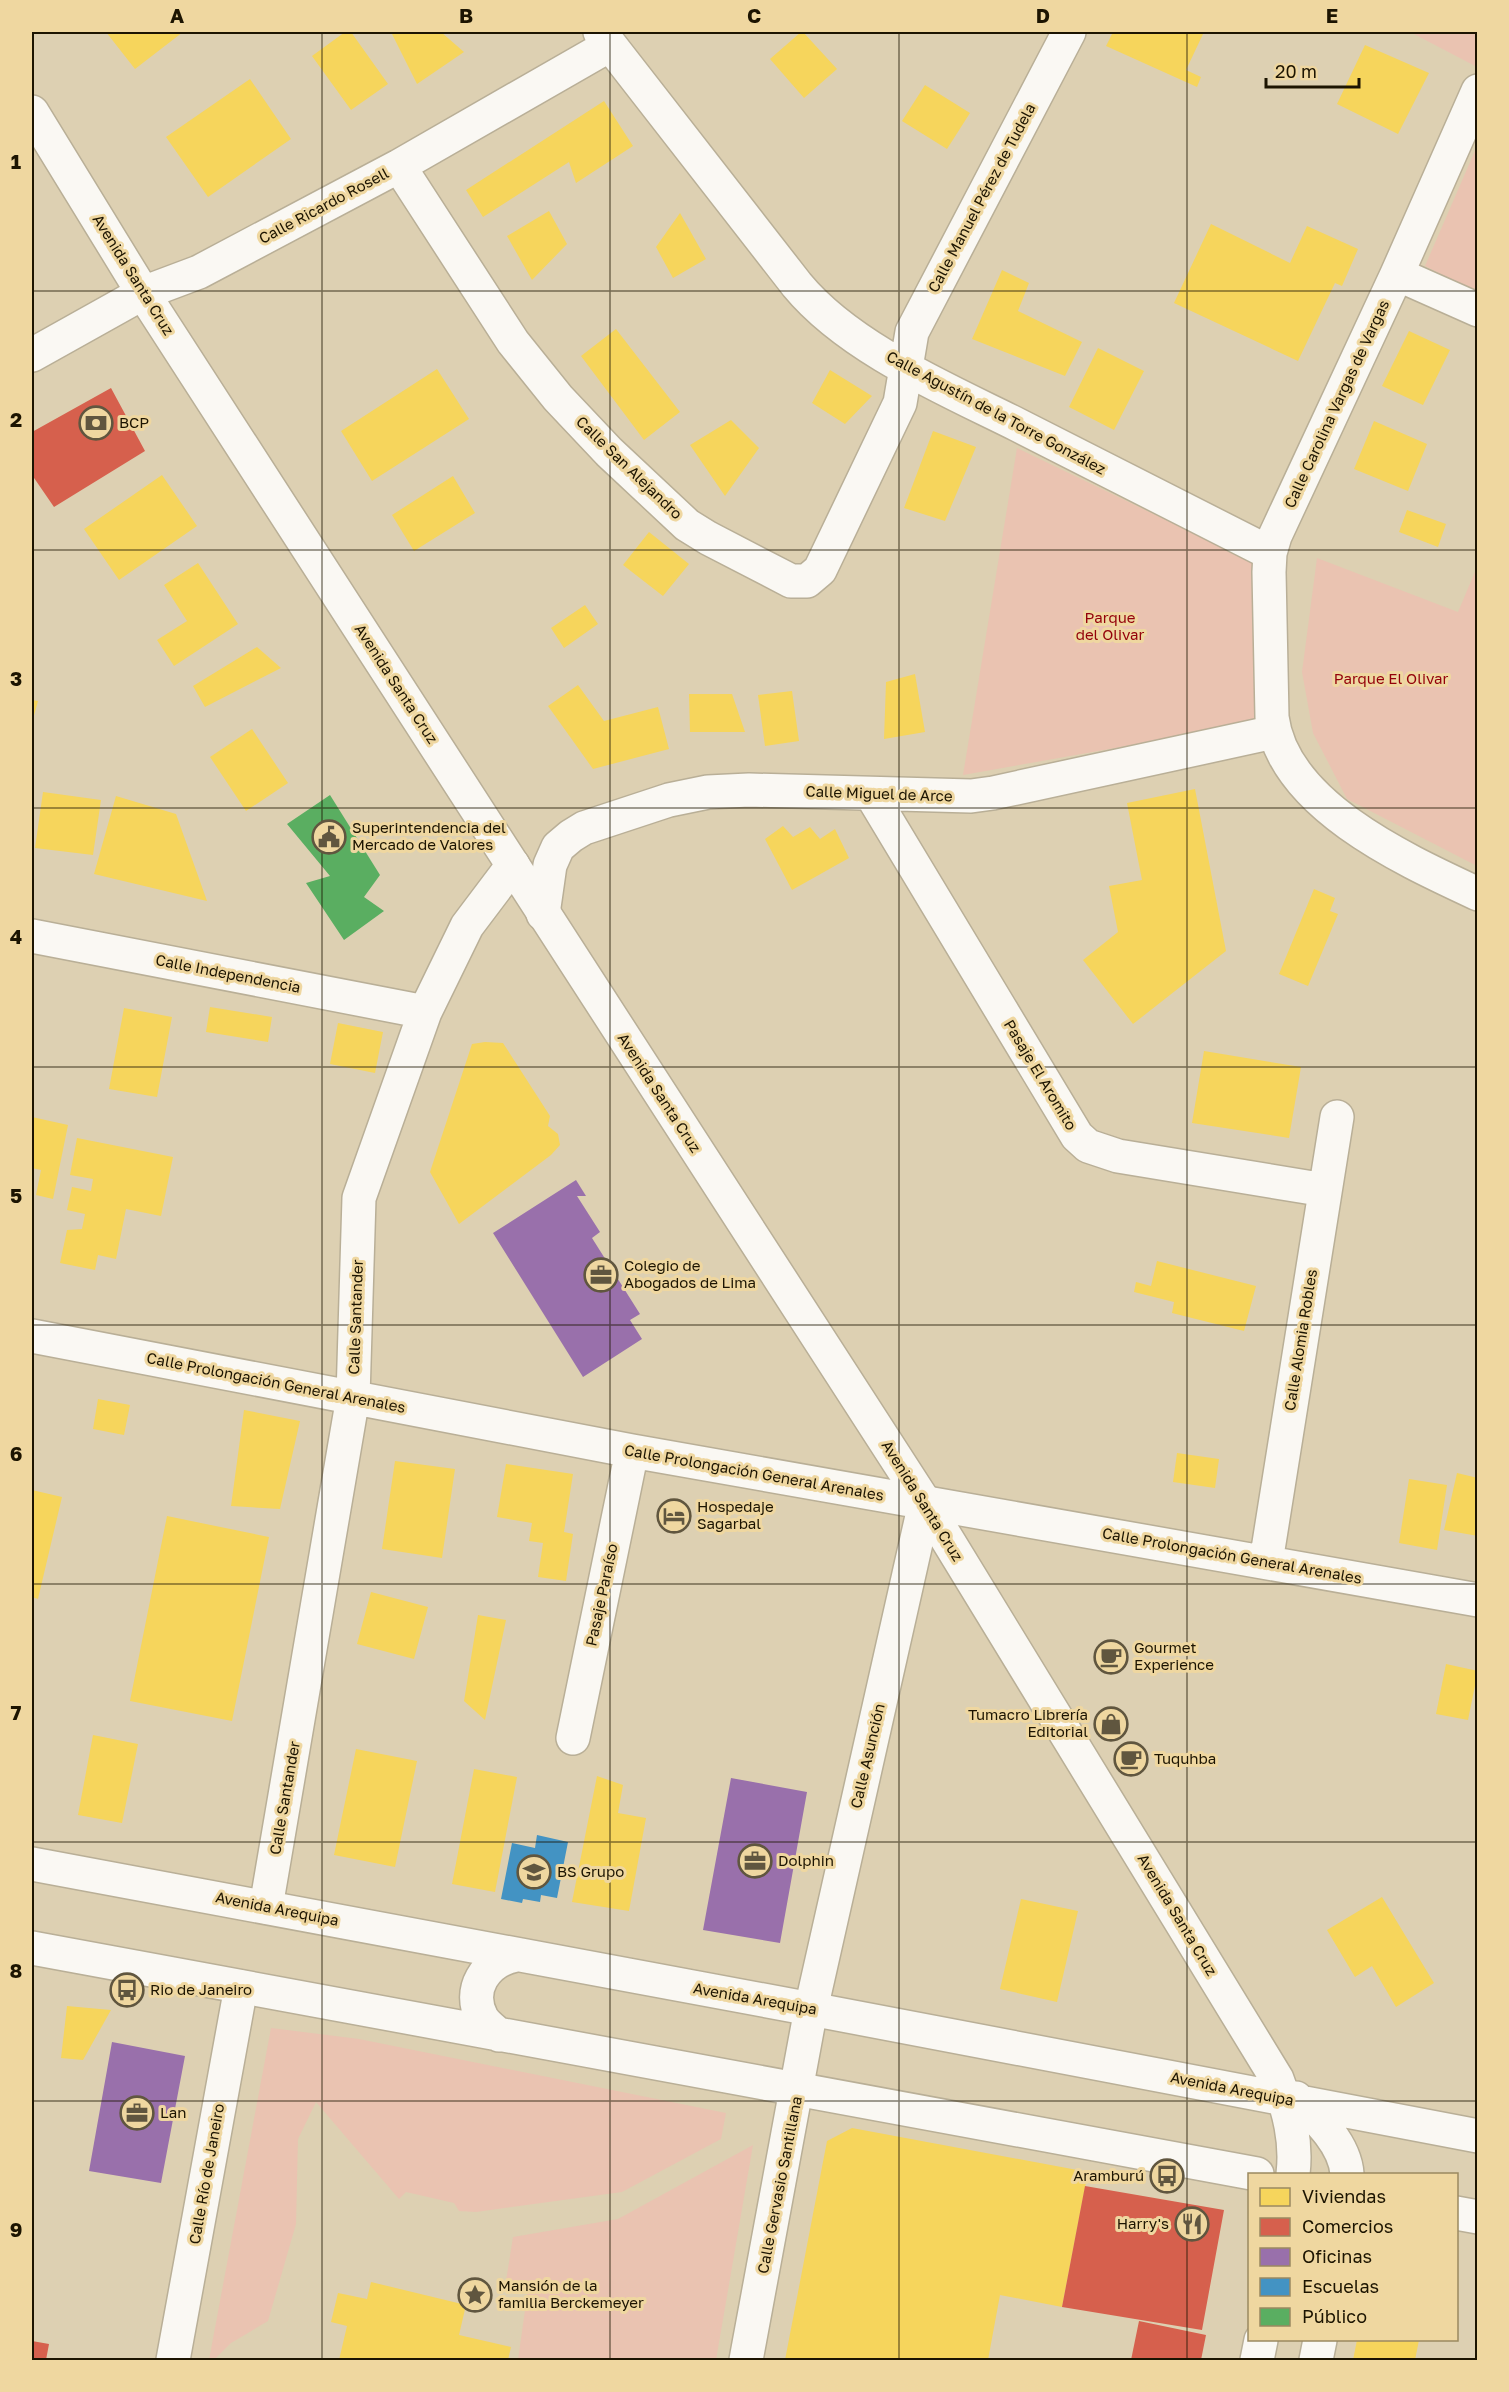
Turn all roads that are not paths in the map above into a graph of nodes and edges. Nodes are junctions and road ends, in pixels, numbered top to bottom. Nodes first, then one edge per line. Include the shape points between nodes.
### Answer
1 (1069, 32) edge
2 (605, 38) edge
3 (1478, 91) edge
4 (32, 112) edge
5 (399, 166) junction
6 (1397, 274) junction
7 (143, 293) junction
8 (1478, 310) edge
9 (32, 355) edge
10 (905, 368) junction
11 (1270, 553) junction
12 (1274, 732) junction
13 (872, 794) junction
14 (513, 865) junction
15 (1478, 894) edge
16 (543, 914) junction
17 (32, 936) edge
18 (425, 1012) junction
19 (1337, 1117) dead end
20 (1325, 1190) junction
21 (32, 1336) edge
22 (353, 1397) junction
23 (632, 1451) junction
24 (925, 1503) junction
25 (1266, 1562) junction
26 (1478, 1600) edge
27 (573, 1738) dead end
28 (32, 1864) edge
29 (266, 1907) junction
30 (32, 1948) edge
31 (516, 1955) junction
32 (241, 1987) junction
33 (811, 2009) junction
34 (499, 2035) junction
35 (798, 2090) junction
36 (1287, 2094) junction
37 (1478, 2136) edge
38 (1248, 2173) edge
39 (1293, 2173) edge
40 (1347, 2173) edge
41 (1458, 2213) edge
42 (1478, 2217) edge
43 (1261, 2341) edge
44 (1320, 2341) edge
45 (173, 2361) edge
46 (746, 2361) edge
47 (1257, 2361) edge
48 (1316, 2361) edge

1 - 10 street, Calle Manuel Pérez de Tudela via 912,332
2 - 5 street, Calle Ricardo Rosell
2 - 10 street, Calle Agustín de la Torre González via 814,306
3 - 6 street, Calle Carolina Vargas de Vargas
4 - 7 street, Avenida Santa Cruz
5 - 7 street, Calle Ricardo Rosell via 199,272
5 - 10 street, Calle San Alejandro via 513,342 602,445 687,525 791,581 807,581 820,570 900,403
6 - 8 street
6 - 11 street, Calle Carolina Vargas de Vargas
7 - 9 street, Calle Ricardo Rosell
7 - 14 street, Avenida Santa Cruz
10 - 11 street, Calle Agustín de la Torre González
11 - 12 street, Calle Carolina Vargas de Vargas
12 - 13 street, Calle Miguel de Arce via 993,793
12 - 15 street via 1290,768 1331,811 1426,869
13 - 16 street, Calle Miguel de Arce via 708,792 669,800 584,828 558,847 550,865
13 - 20 street, Pasaje El Aromito via 1077,1136 1088,1146 1118,1156
14 - 16 street, Avenida Santa Cruz
14 - 18 street, Calle Santander via 467,926
16 - 24 street, Avenida Santa Cruz
17 - 18 street, Calle Independencia
18 - 22 street, Calle Santander via 359,1198
19 - 20 street, Calle Alomia Robles
20 - 25 street, Calle Alomia Robles
21 - 22 street, Calle Prolongación General Arenales
22 - 23 street, Calle Prolongación General Arenales
22 - 29 street, Calle Santander
23 - 24 street, Calle Prolongación General Arenales
23 - 27 street, Pasaje Paraíso
24 - 25 street, Calle Prolongación General Arenales
24 - 33 street, Calle Asunción
24 - 36 street, Avenida Santa Cruz
25 - 26 street, Calle Prolongación General Arenales
28 - 29 street, Avenida Arequipa
29 - 31 street, Avenida Arequipa
30 - 32 street
31 - 33 street, Avenida Arequipa
31 - 34 street via 495,1962 478,1984 476,1999 483,2020
32 - 34 street
32 - 45 street, Calle Río de Janeiro
33 - 35 street, Calle Gervasio Santillana
33 - 36 street, Avenida Arequipa
34 - 35 street
35 - 38 street
35 - 46 street, Calle Gervasio Santillana
36 - 37 street, Avenida Arequipa
36 - 39 street
36 - 40 street via 1319,2121 1339,2148
41 - 42 street
43 - 47 street
44 - 48 street

